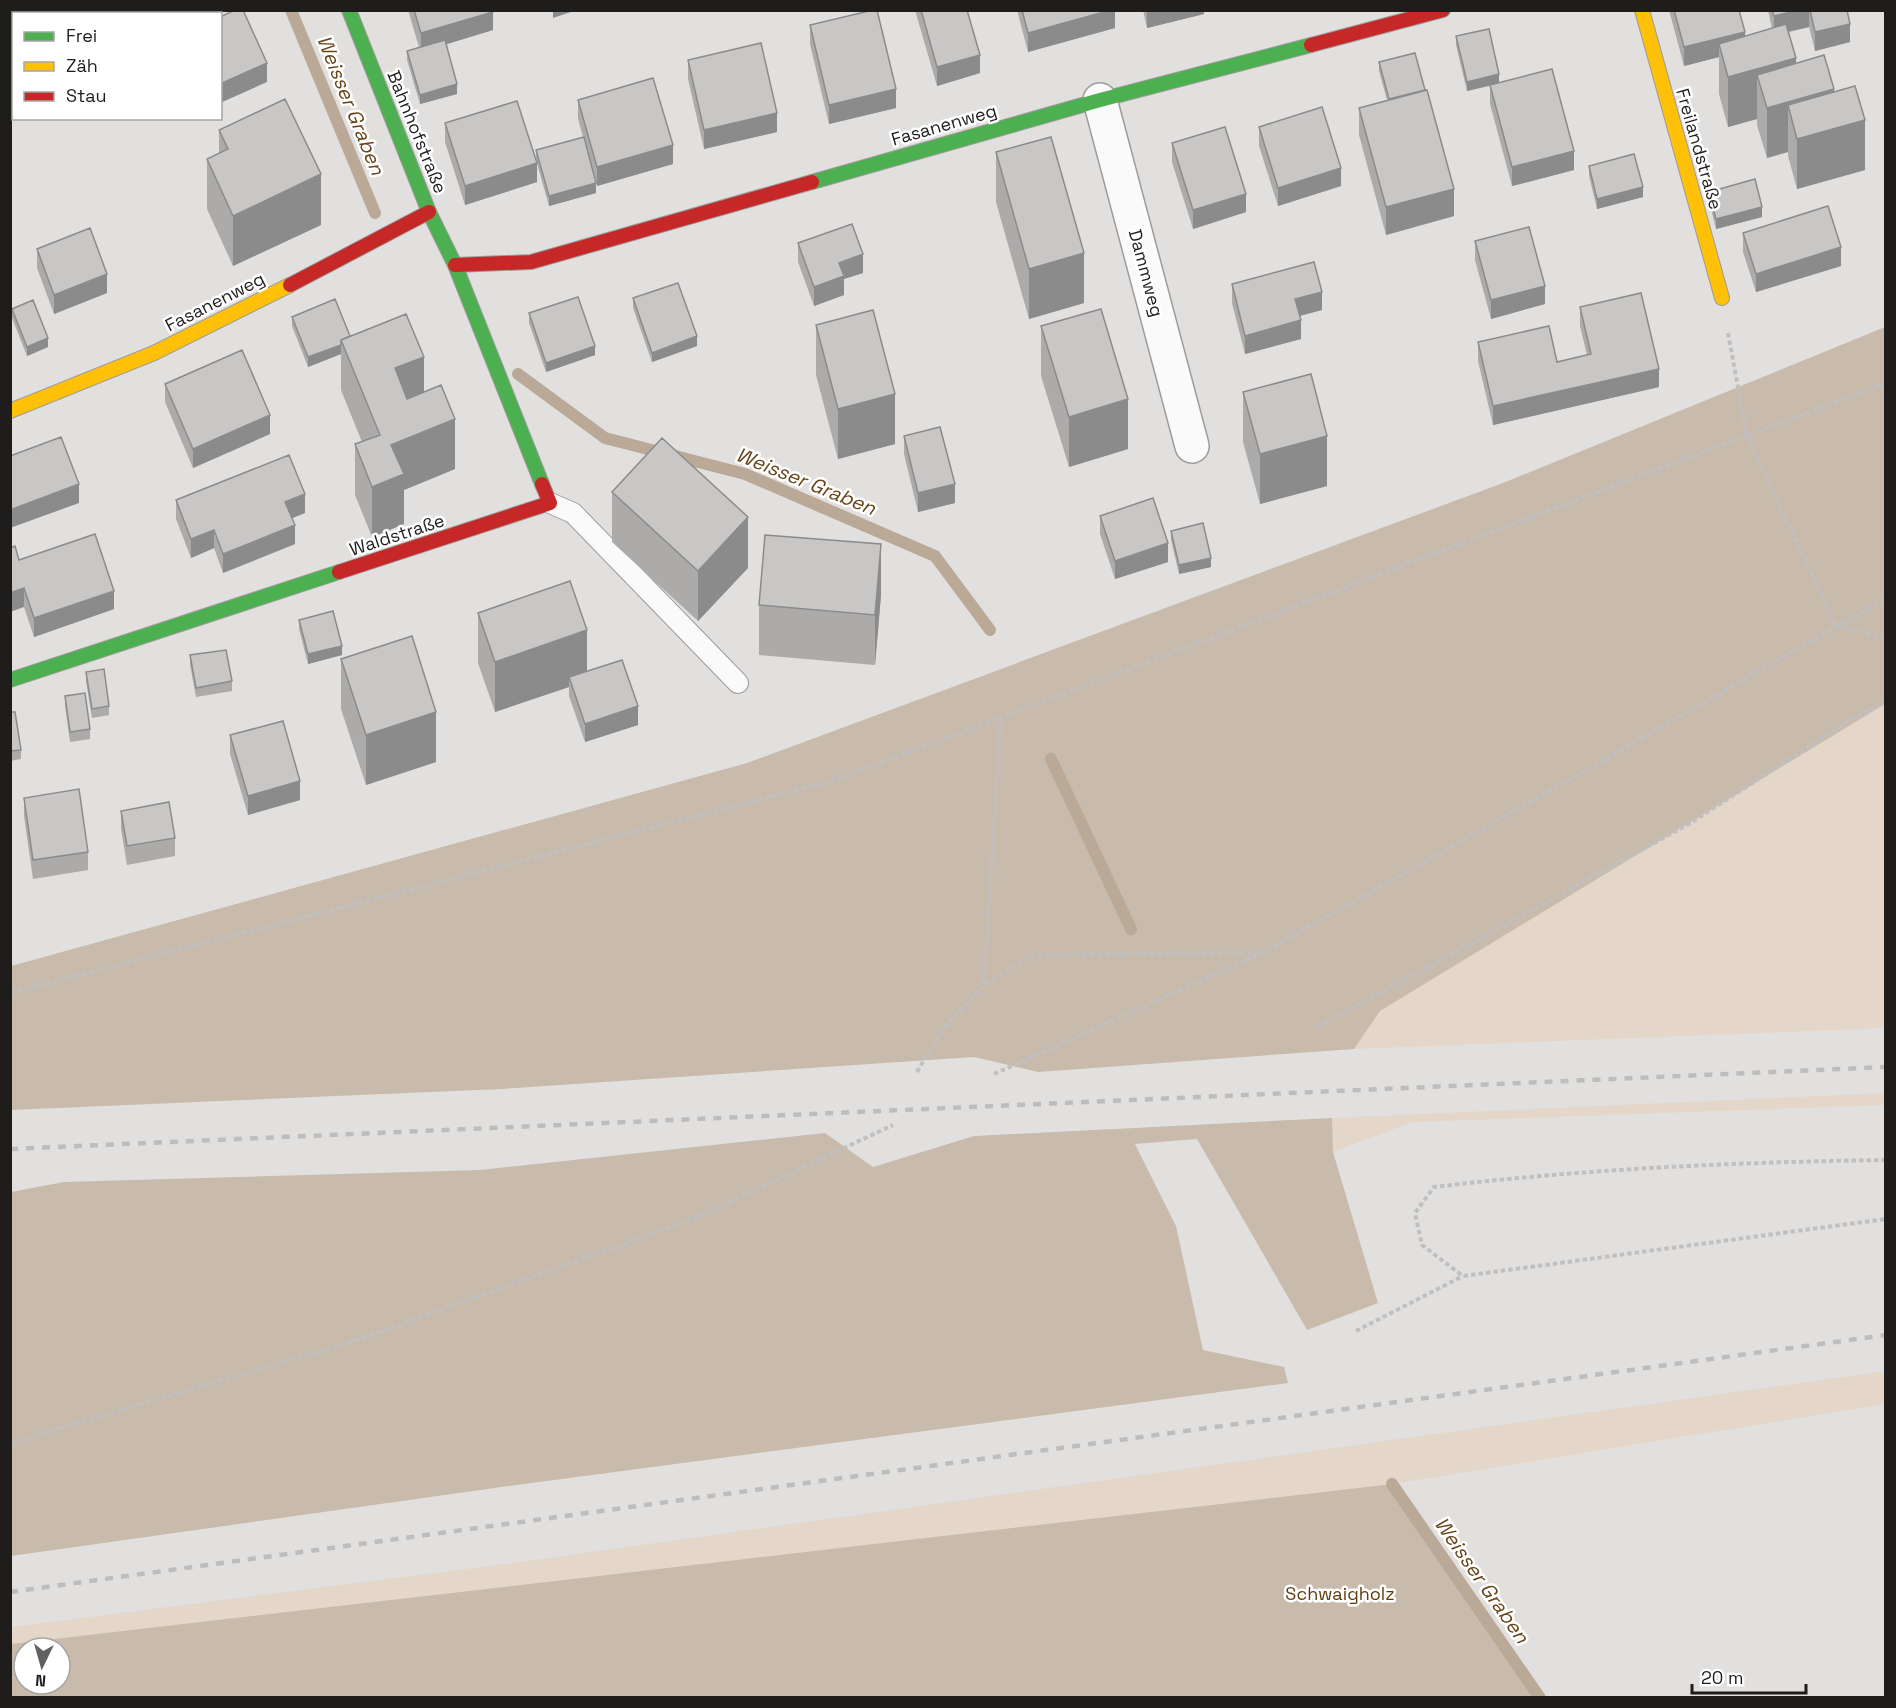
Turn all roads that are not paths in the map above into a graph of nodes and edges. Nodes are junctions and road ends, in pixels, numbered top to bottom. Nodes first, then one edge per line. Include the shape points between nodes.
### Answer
1 (349, 10) edge
2 (1443, 10) edge
3 (1642, 10) edge
4 (1100, 100) junction
5 (429, 212) junction
6 (455, 265) junction
7 (1722, 298) road end
8 (10, 411) edge
9 (1192, 446) dead end
10 (550, 503) junction
11 (10, 680) edge
12 (738, 683) dead end

1 - 5 street, Bahnhofstraße
2 - 4 street, Fasanenweg
3 - 7 street, Freilandstraße
4 - 6 street, Fasanenweg via 531,262
4 - 9 street, Dammweg
5 - 6 street, Bahnhofstraße
5 - 8 street, Fasanenweg via 154,353
6 - 10 street
10 - 11 street, Waldstraße
10 - 12 lane via 573,513

